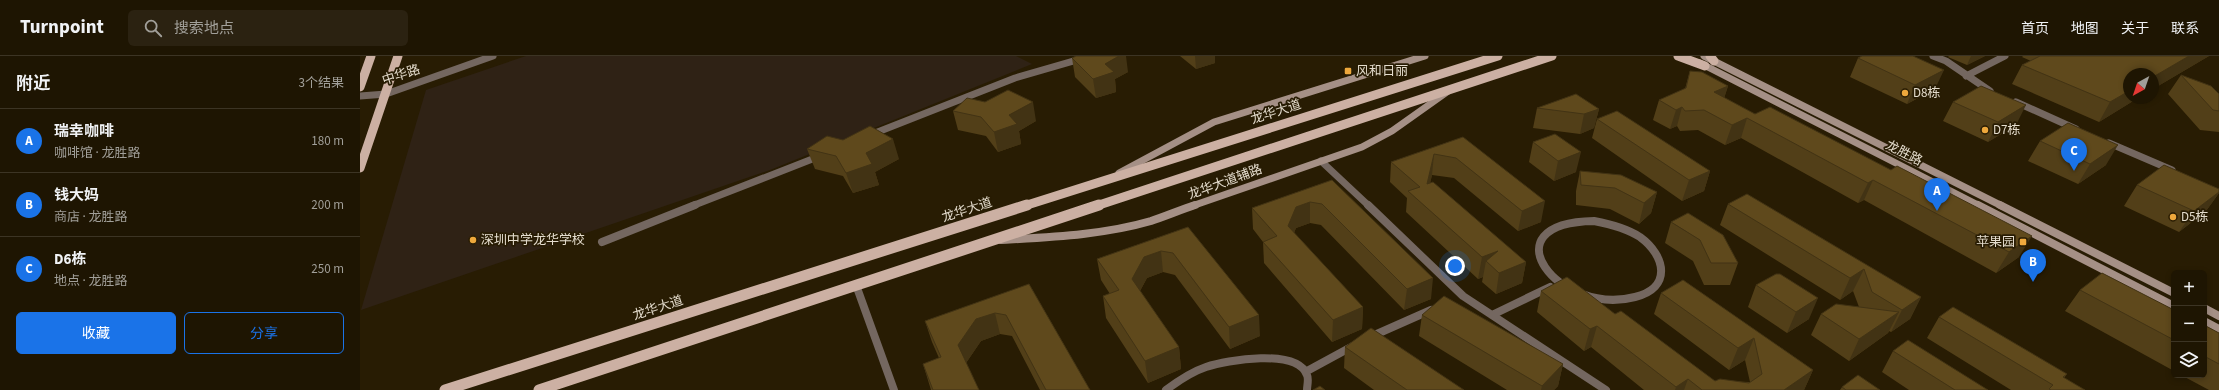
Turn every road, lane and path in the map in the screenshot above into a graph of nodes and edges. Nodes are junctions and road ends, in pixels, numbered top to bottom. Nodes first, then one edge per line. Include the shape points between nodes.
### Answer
1 (371, 56) edge
2 (398, 56) edge
3 (493, 56) edge
4 (1091, 56) edge
5 (1425, 56) edge
6 (1498, 56) edge
7 (1552, 56) edge
8 (1678, 56) edge
9 (1686, 56) edge
10 (1704, 56) edge
11 (1933, 56) edge
12 (2005, 56) edge
13 (1712, 59) edge
14 (1705, 66) junction
15 (1966, 76) junction
16 (360, 87) edge
17 (1452, 89) junction
18 (386, 94) junction
19 (1997, 94) edge
20 (360, 96) edge
21 (2011, 100) edge
22 (2083, 131) edge
23 (863, 138) edge
24 (2104, 141) edge
25 (828, 153) edge
26 (1321, 161) junction
27 (360, 168) edge
28 (2176, 172) edge
29 (1107, 180) junction
30 (988, 241) junction
31 (602, 242) dead end
32 (1558, 283) junction
33 (856, 285) junction
34 (2171, 291) edge
35 (2171, 304) edge
36 (1442, 306) edge
37 (2207, 310) edge
38 (1492, 315) junction
39 (2219, 316) edge
40 (2207, 323) edge
41 (2219, 329) edge
42 (1307, 371) junction
43 (444, 390) edge
44 (539, 390) edge
45 (894, 390) edge
46 (1166, 390) edge
47 (1307, 390) edge
48 (1606, 390) edge

1 - 16 main road
2 - 18 main road
3 - 18 street, 中华路
4 - 23 street via 1015,78
5 - 29 main road via 1214,122
6 - 29 main road, 龙华大道
7 - 17 main road
8 - 14 main road
9 - 14 main road, 龙胜路
10 - 13 main road, 龙胜路
11 - 15 street via 1946,61
12 - 15 street
13 - 34 main road, 龙胜路
14 - 35 main road, 龙胜路
15 - 19 street via 1982,88
17 - 26 main road, 龙华大道辅路 via 1376,140
17 - 30 main road
18 - 20 street, 中华路
18 - 27 main road
21 - 22 street
24 - 28 street
25 - 31 street
26 - 30 main road, 龙华大道辅路 via 1150,221 1108,230
26 - 38 street via 1460,298
29 - 43 main road, 龙华大道
30 - 33 main road
32 - 32 street via 1580,294 1605,300 1630,299 1649,292 1660,280 1662,265 1654,249 1638,236 1617,226 1602,222 1571,222 1553,228 1541,238 1537,253 1543,268
32 - 38 street
33 - 44 main road
33 - 45 street
36 - 42 street via 1366,339
37 - 39 main road
38 - 48 street
40 - 41 main road
42 - 46 street via 1299,364 1288,360 1238,360 1200,370
42 - 47 street via 1310,380

